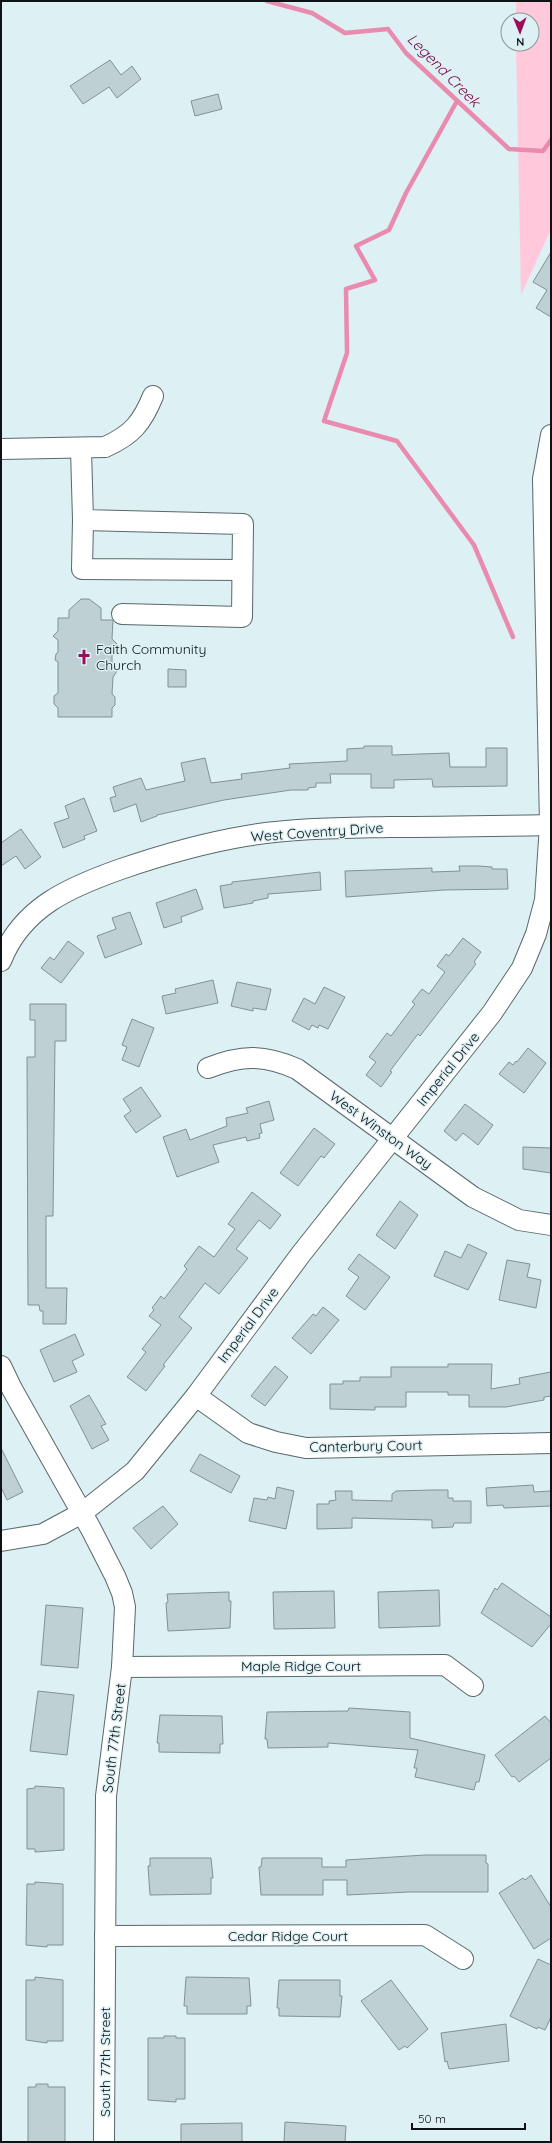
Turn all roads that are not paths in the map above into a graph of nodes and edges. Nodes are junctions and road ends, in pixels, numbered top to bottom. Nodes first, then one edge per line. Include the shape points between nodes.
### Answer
1 (153, 396) dead end
2 (551, 435) edge
3 (1, 449) edge
4 (81, 449) junction
5 (82, 520) junction
6 (242, 570) junction
7 (122, 614) dead end
8 (551, 825) edge
9 (1, 961) edge
10 (208, 1068) dead end
11 (392, 1139) junction
12 (551, 1225) edge
13 (1, 1366) edge
14 (196, 1396) junction
15 (551, 1443) edge
16 (82, 1513) junction
17 (1, 1541) edge
18 (122, 1668) junction
19 (473, 1686) dead end
20 (105, 1936) junction
21 (463, 1959) dead end
22 (104, 2142) edge

1 - 4 street via 145,416 120,441 105,447
2 - 8 street, Imperial Drive via 543,479
3 - 4 street
4 - 5 street
5 - 6 street via 243,524
5 - 6 street via 82,569
6 - 7 street via 242,617
8 - 9 street, West Coventry Drive via 336,828 247,836 198,846 98,877 47,902 22,927
8 - 11 street, Imperial Drive via 545,900 536,934 522,968 492,1014
10 - 11 street, West Winston Way via 229,1060 250,1057 282,1062 297,1069
11 - 12 street, West Winston Way via 473,1197 519,1220
11 - 14 street, Imperial Drive via 301,1254
13 - 16 street, South 77th Street
14 - 15 street, Canterbury Court via 248,1434 306,1448
14 - 16 street, Imperial Drive via 135,1471
16 - 17 street, Imperial Drive via 43,1534
16 - 18 street, South 77th Street via 122,1593 126,1607
18 - 19 street, Maple Ridge Court via 445,1665
18 - 20 street, South 77th Street via 106,1796
20 - 21 street, Cedar Ridge Court via 425,1935
20 - 22 street, South 77th Street

